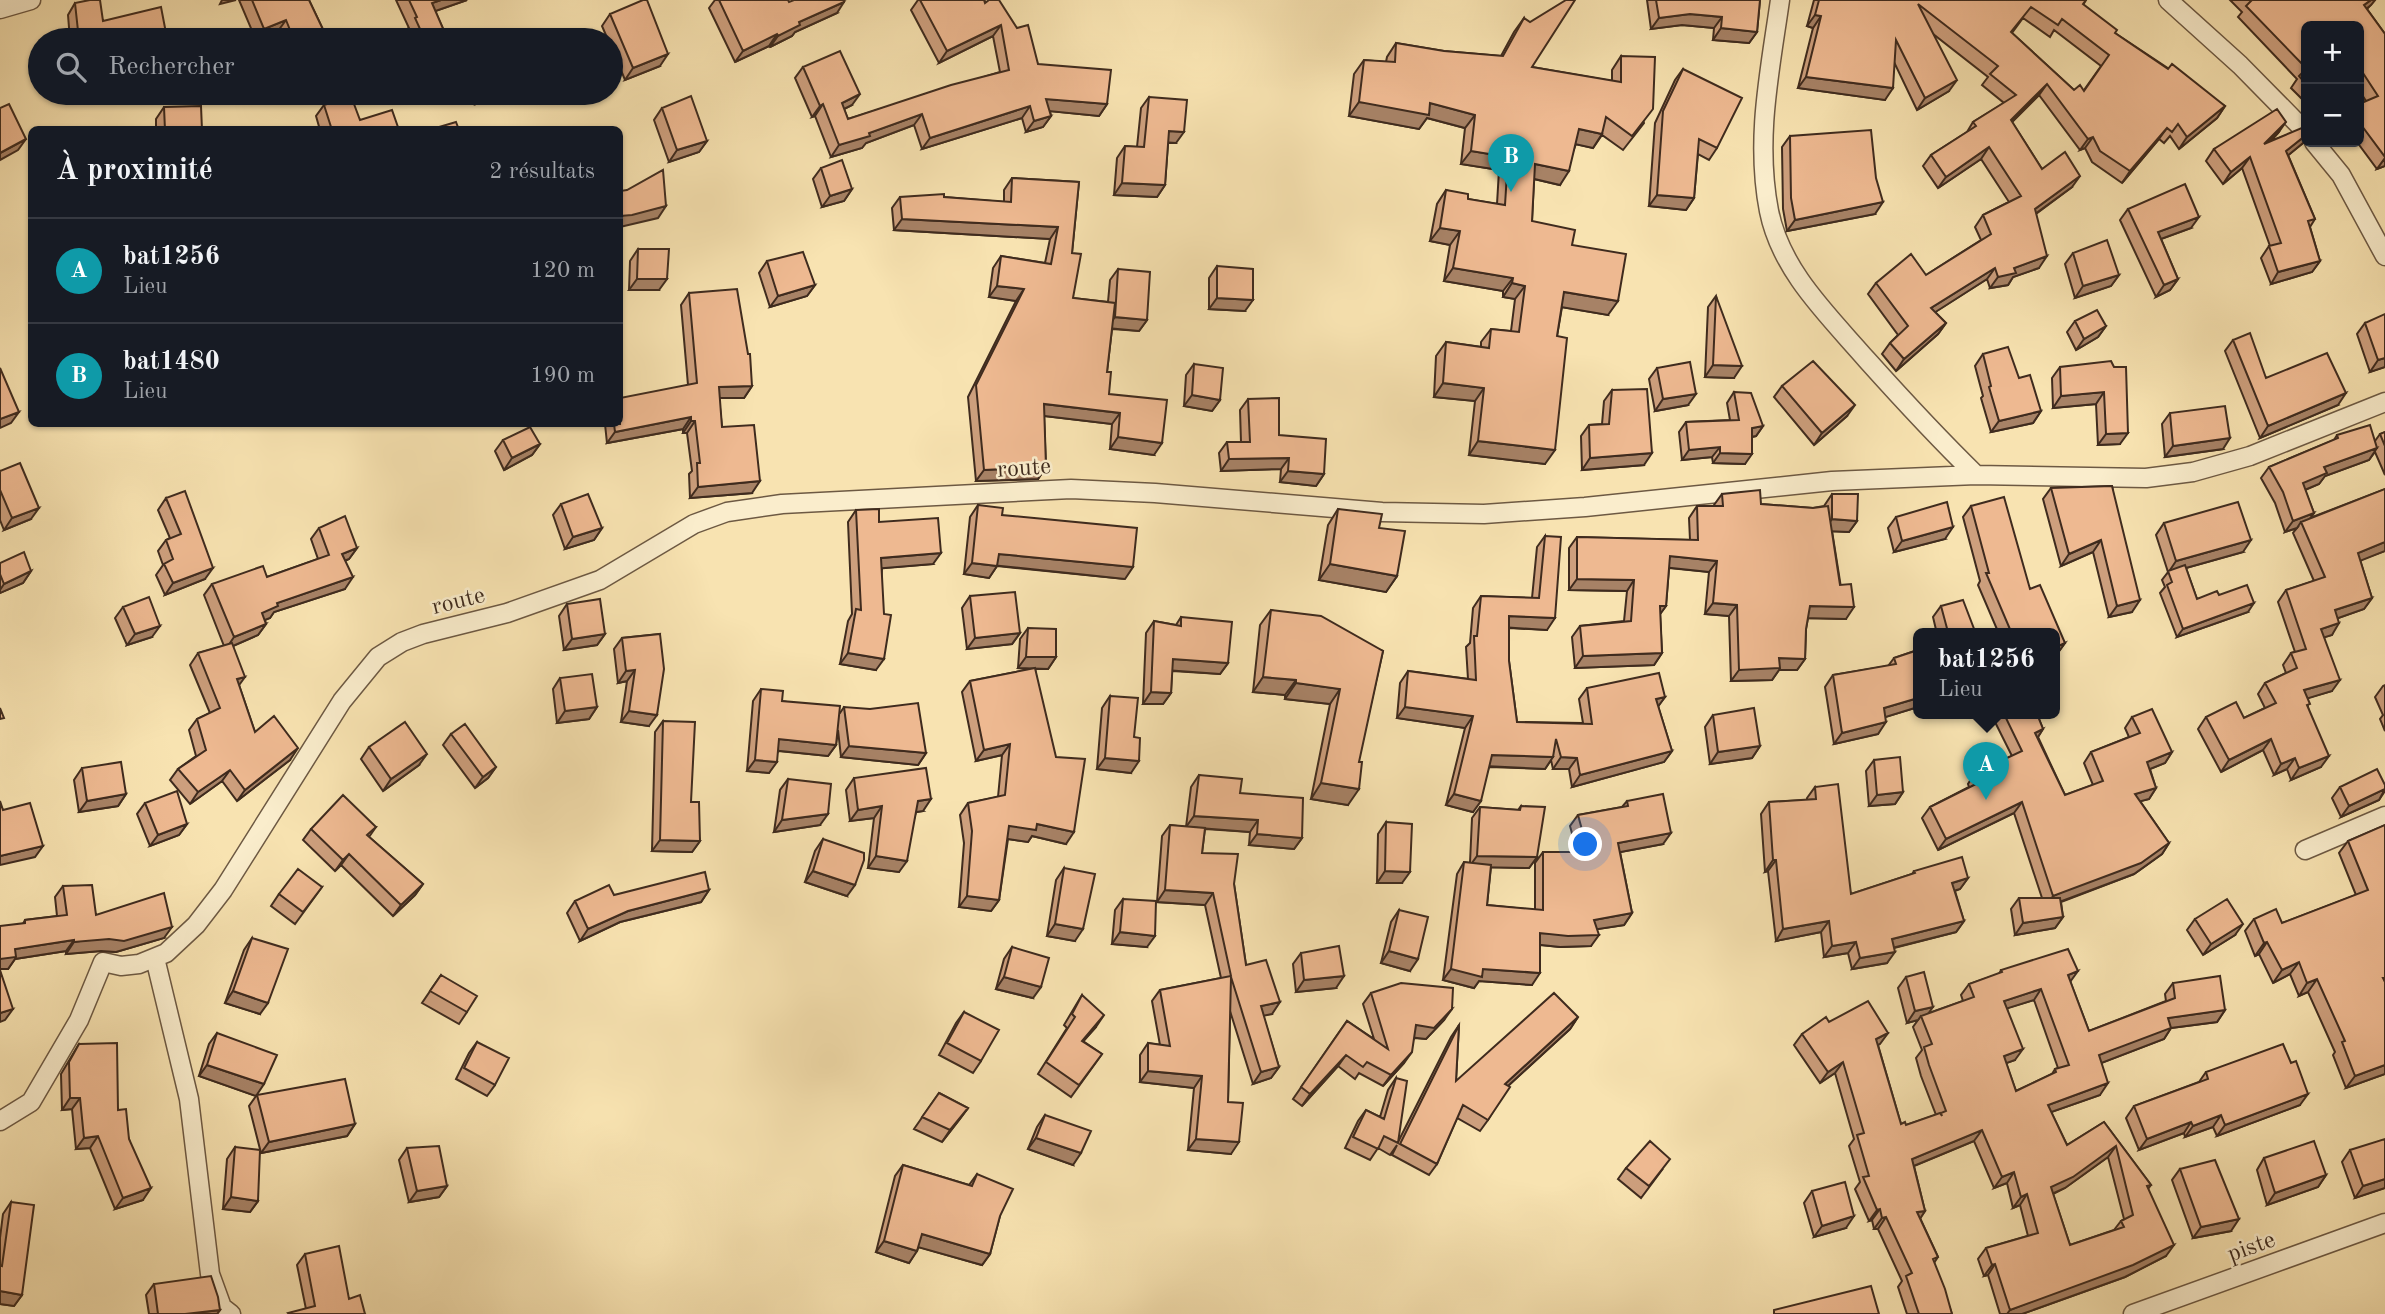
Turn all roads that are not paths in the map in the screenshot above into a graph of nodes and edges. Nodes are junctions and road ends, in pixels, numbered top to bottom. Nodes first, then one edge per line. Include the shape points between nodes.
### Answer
1 (31, 0) edge
2 (1780, 0) edge
3 (2168, 0) edge
4 (0, 9) edge
5 (2301, 127) edge
6 (2318, 147) edge
7 (2385, 256) edge
8 (2385, 402) edge
9 (1976, 475) junction
10 (2385, 816) edge
11 (2305, 850) dead end
12 (155, 958) junction
13 (0, 1121) edge
14 (2385, 1223) edge
15 (231, 1314) edge
16 (2133, 1314) edge

1 - 4 street
2 - 9 street via 1763,117 1764,176 1778,241 1817,303 1922,422
3 - 5 street
6 - 7 street via 2341,175
8 - 9 street, route via 2250,456 2193,472 2146,478
9 - 12 street, route via 1832,481 1484,514 1382,512 1071,489 782,504 727,512 694,524 600,580 507,613 423,634 379,657 342,701 223,890 196,925
10 - 11 street
12 - 13 street, route via 121,966 103,962 79,1020 31,1102
12 - 15 street via 189,1099 210,1274 222,1307
14 - 16 street, piste

